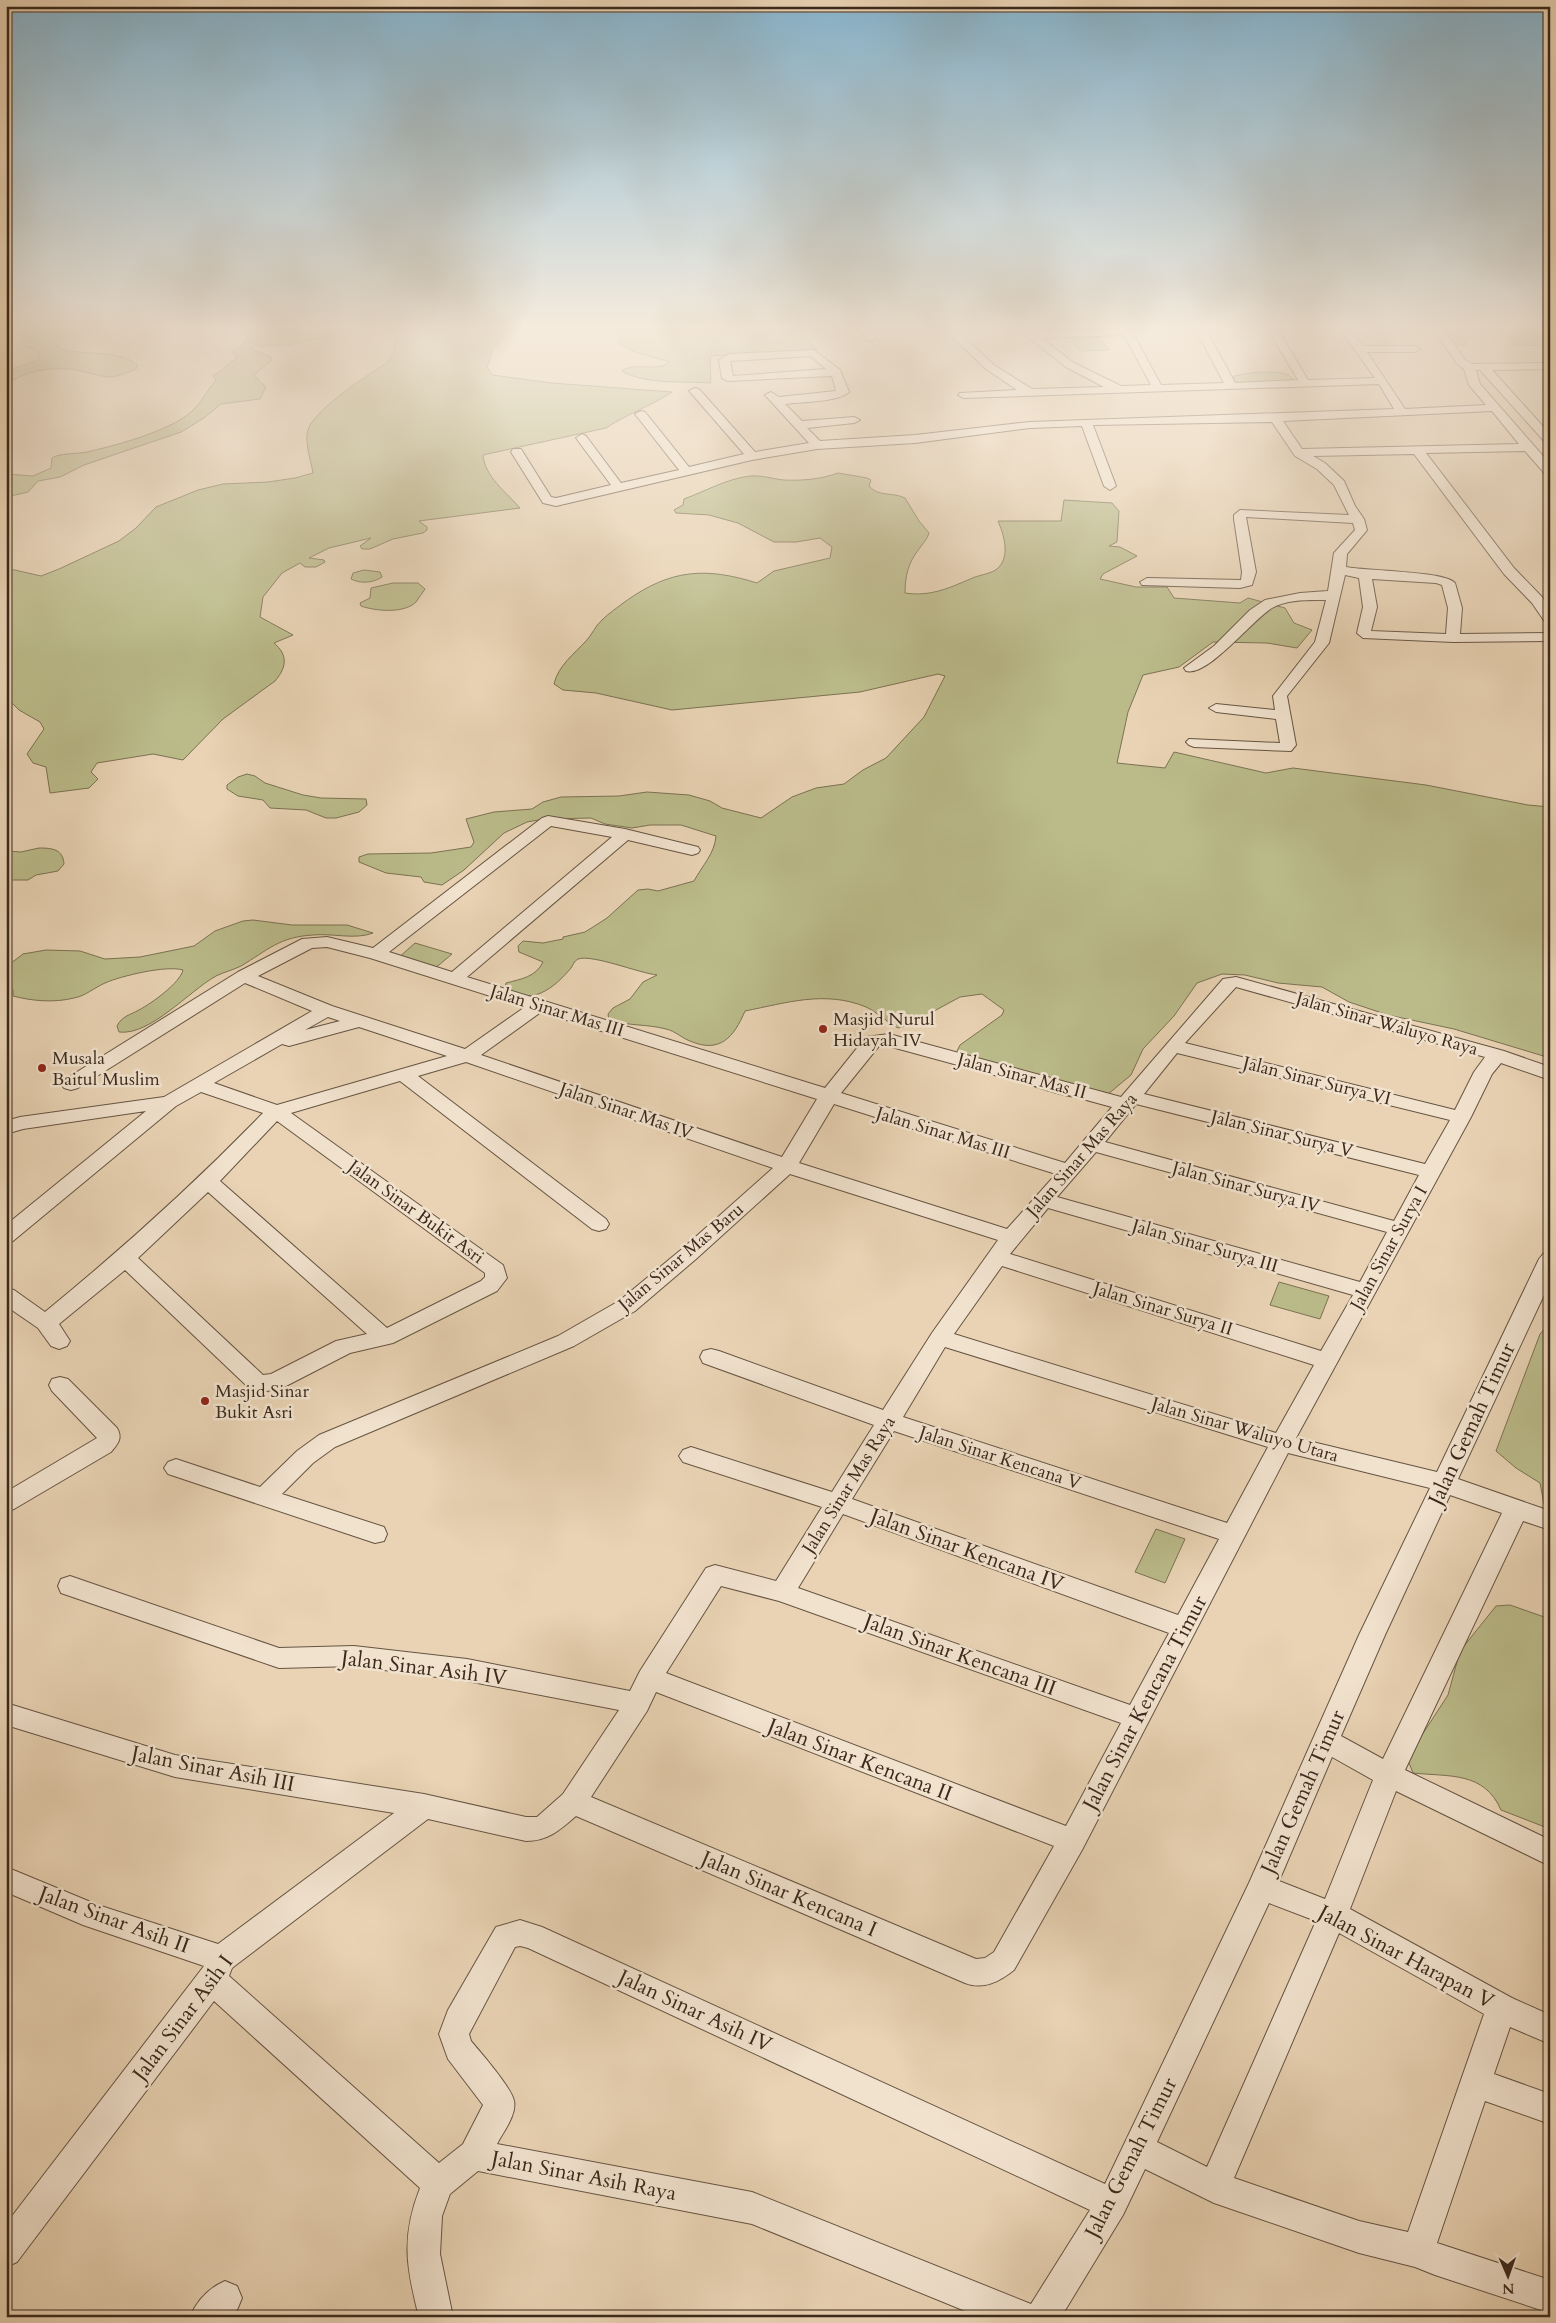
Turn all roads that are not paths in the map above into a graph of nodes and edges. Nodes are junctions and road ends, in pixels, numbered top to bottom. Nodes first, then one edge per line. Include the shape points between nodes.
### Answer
1 (659, 436) edge
2 (735, 436) edge
3 (809, 436) edge
4 (936, 436) edge
5 (1091, 436) edge
6 (1288, 436) edge
7 (1520, 436) edge
8 (582, 438) dead end
9 (817, 445) junction
10 (1529, 446) junction
11 (1417, 449) junction
12 (517, 452) dead end
13 (1299, 453) junction
14 (752, 456) junction
15 (686, 471) junction
16 (1550, 472) edge
17 (1110, 486) dead end
18 (618, 487) junction
19 (1358, 519) junction
20 (1339, 570) junction
21 (1368, 575) junction
22 (1147, 582) dead end
23 (1334, 595) junction
24 (1550, 619) edge
25 (1550, 637) edge
26 (1453, 638) junction
27 (1190, 668) dead end
28 (1216, 708) dead end
29 (1284, 715) junction
30 (1194, 742) dead end
31 (625, 834) junction
32 (692, 850) dead end
33 (376, 954) junction
34 (244, 976) junction
35 (454, 979) junction
36 (1225, 988) joint
37 (539, 1005) junction
38 (326, 1010) junction
39 (359, 1021) junction
40 (889, 1040) joint
41 (265, 1046) junction
42 (1173, 1046) junction
43 (1497, 1055) junction
44 (467, 1056) junction
45 (403, 1074) junction
46 (1550, 1074) edge
47 (71, 1084) dead end
48 (200, 1085) junction
49 (828, 1097) junction
50 (1129, 1101) junction
51 (170, 1102) junction
52 (276, 1111) junction
53 (1462, 1117) junction
54 (6, 1128) edge
55 (1092, 1145) junction
56 (787, 1166) junction
57 (1068, 1171) junction
58 (1431, 1172) junction
59 (208, 1181) junction
60 (1044, 1200) junction
61 (598, 1224) dead end
62 (1400, 1229) junction
63 (6, 1236) edge
64 (1011, 1237) junction
65 (997, 1257) junction
66 (125, 1258) junction
67 (1550, 1259) edge
68 (1366, 1291) junction
69 (6, 1294) edge
70 (46, 1323) junction
71 (385, 1338) junction
72 (940, 1338) junction
73 (59, 1341) dead end
74 (711, 1357) dead end
75 (1328, 1361) junction
76 (60, 1385) dead end
77 (889, 1421) junction
78 (1282, 1443) junction
79 (690, 1456) dead end
80 (176, 1468) dead end
81 (1444, 1483) junction
82 (264, 1497) junction
83 (6, 1503) edge
84 (838, 1503) junction
85 (1516, 1509) junction
86 (1550, 1521) edge
87 (375, 1534) dead end
88 (1234, 1535) junction
89 (70, 1586) dead end
90 (782, 1592) junction
91 (1185, 1628) junction
92 (649, 1678) junction
93 (638, 1703) junction
94 (6, 1714) edge
95 (1137, 1718) junction
96 (1326, 1741) junction
97 (1389, 1775) junction
98 (573, 1802) junction
99 (424, 1806) junction
100 (1072, 1841) junction
101 (1550, 1854) edge
102 (6, 1879) edge
103 (1262, 1887) junction
104 (1332, 1915) junction
105 (1004, 1961) joint
106 (217, 1969) junction
107 (1501, 2008) junction
108 (1550, 2030) edge
109 (1476, 2082) junction
110 (1550, 2109) edge
111 (1138, 2149) junction
112 (474, 2155) junction
113 (438, 2183) junction
114 (1214, 2187) junction
115 (1112, 2204) junction
116 (6, 2251) edge
117 (1418, 2251) junction
118 (1550, 2297) edge
119 (436, 2317) edge
120 (1022, 2317) edge
121 (1042, 2317) edge

1 - 15 street
2 - 14 street
3 - 9 street
4 - 9 street
5 - 17 street
6 - 13 street
7 - 10 street
8 - 18 street
9 - 14 street
10 - 11 street
10 - 16 street
11 - 13 street
11 - 24 street via 1508,571 1537,600
12 - 18 street via 549,502
13 - 19 street via 1340,484
14 - 15 street
15 - 18 street
19 - 20 street via 1361,530 1341,553
19 - 22 street via 1244,513 1240,519 1249,572 1247,582
20 - 21 street
20 - 23 street
21 - 26 street via 1438,579 1448,584 1455,608
21 - 26 street via 1365,580 1370,607 1364,633 1373,637
23 - 27 street via 1270,603 1255,613 1219,649
23 - 29 street via 1322,643 1280,696
25 - 26 street
28 - 29 street
29 - 30 street via 1286,748
31 - 32 street
31 - 33 street via 548,821
31 - 35 street
33 - 34 street, Jalan Sinar Mas III via 327,942 308,943
33 - 35 street, Jalan Sinar Mas III
34 - 38 street, Jalan Sinar Mas IV
34 - 47 street, Jalan Sinar Mas III
35 - 37 street, Jalan Sinar Mas III
36 - 42 street, Jalan Sinar Mas Raya
36 - 43 street, Jalan Sinar Waluyo Raya via 1236,982
37 - 44 street
37 - 49 street, Jalan Sinar Mas III
38 - 39 street, Jalan Sinar Mas IV
38 - 41 street
39 - 41 street
39 - 44 street, Jalan Sinar Mas IV
40 - 49 street, Jalan Sinar Mas Baru via 874,1041
40 - 50 street, Jalan Sinar Mas II
41 - 48 street
42 - 50 street, Jalan Sinar Mas Raya
42 - 53 street, Jalan Sinar Surya VI
43 - 46 street, Jalan Sinar Waluyo Raya
43 - 53 street, Jalan Sinar Surya I via 1483,1072
44 - 45 street
44 - 56 street, Jalan Sinar Mas IV
45 - 52 street
45 - 61 street
48 - 51 street
48 - 52 street, Jalan Sinar Bukit Asri
49 - 56 street, Jalan Sinar Mas Baru
49 - 57 street, Jalan Sinar Mas III
50 - 55 street, Jalan Sinar Mas Raya
50 - 58 street, Jalan Sinar Surya V
51 - 54 street via 20,1123
51 - 63 street
52 - 59 street
52 - 71 street, Jalan Sinar Bukit Asri via 496,1270 496,1278 489,1286
53 - 58 street, Jalan Sinar Surya I
55 - 57 street, Jalan Sinar Mas Raya
55 - 62 street, Jalan Sinar Surya IV
56 - 64 street, Jalan Sinar Mas IV
56 - 82 street, Jalan Sinar Mas Baru via 627,1306 566,1341 327,1441 305,1457
57 - 60 street, Jalan Sinar Mas Raya
58 - 62 street, Jalan Sinar Surya I
59 - 66 street
59 - 71 street
60 - 64 street, Jalan Sinar Mas Raya
60 - 68 street, Jalan Sinar Surya III
62 - 68 street, Jalan Sinar Surya I
64 - 65 street, Jalan Sinar Mas Raya
65 - 72 street, Jalan Sinar Mas Raya
65 - 75 street, Jalan Sinar Surya II
66 - 70 street
66 - 71 street, Jalan Sinar Bukit Asri via 257,1382 278,1380 344,1346
67 - 81 street, Jalan Gemah Timur
68 - 75 street, Jalan Sinar Surya I
69 - 70 street
70 - 73 street
72 - 77 street, Jalan Sinar Mas Raya
72 - 78 street, Jalan Sinar Waluyo Utara
74 - 77 street, Jalan Sinar Kencana V
75 - 78 street, Jalan Sinar Surya I
76 - 83 street via 109,1434 108,1440
77 - 84 street, Jalan Sinar Mas Raya
77 - 88 street, Jalan Sinar Kencana V
78 - 81 street, Jalan Sinar Waluyo Utara
78 - 88 street, Jalan Sinar Kencana Timur
79 - 84 street, Jalan Sinar Kencana IV
80 - 82 street
81 - 85 street, Jalan Sinar Waluyo Utara
81 - 96 street, Jalan Gemah Timur
82 - 87 street
84 - 90 street, Jalan Sinar Mas Raya
84 - 91 street, Jalan Sinar Kencana IV
85 - 86 street, Jalan Sinar Waluyo Utara
85 - 97 street
88 - 91 street, Jalan Sinar Kencana Timur
89 - 93 street, Jalan Sinar Asih IV via 279,1658 354,1656 467,1670
90 - 92 street via 715,1575
90 - 95 street, Jalan Sinar Kencana III
91 - 95 street, Jalan Sinar Kencana Timur
92 - 93 street
92 - 100 street, Jalan Sinar Kencana II
93 - 98 street
94 - 99 street, Jalan Sinar Asih III via 175,1766
95 - 100 street, Jalan Sinar Kencana Timur
96 - 97 street
96 - 103 street, Jalan Gemah Timur
97 - 101 street
97 - 104 street
98 - 99 street via 548,1825 538,1829
98 - 105 street, Jalan Sinar Kencana I via 975,1973 992,1970
99 - 106 street, Jalan Sinar Asih I
100 - 105 street, Jalan Sinar Kencana Timur
102 - 106 street, Jalan Sinar Asih II
103 - 104 street, Jalan Sinar Harapan V
103 - 111 street, Jalan Gemah Timur
104 - 107 street, Jalan Sinar Harapan V
104 - 114 street
106 - 113 street
106 - 116 street, Jalan Sinar Asih I
107 - 108 street, Jalan Sinar Harapan V
107 - 109 street
109 - 110 street
109 - 117 street
111 - 114 street
111 - 115 street, Jalan Gemah Timur
112 - 113 street, Jalan Sinar Asih Raya
112 - 115 street, Jalan Sinar Asih IV via 498,2111 499,2101 459,2049 454,2034 506,1936 520,1933
112 - 120 street, Jalan Sinar Asih Raya via 752,2208
113 - 119 street via 426,2216 423,2240 424,2271
114 - 117 street via 1359,2237
115 - 121 street, Jalan Gemah Timur
117 - 118 street

